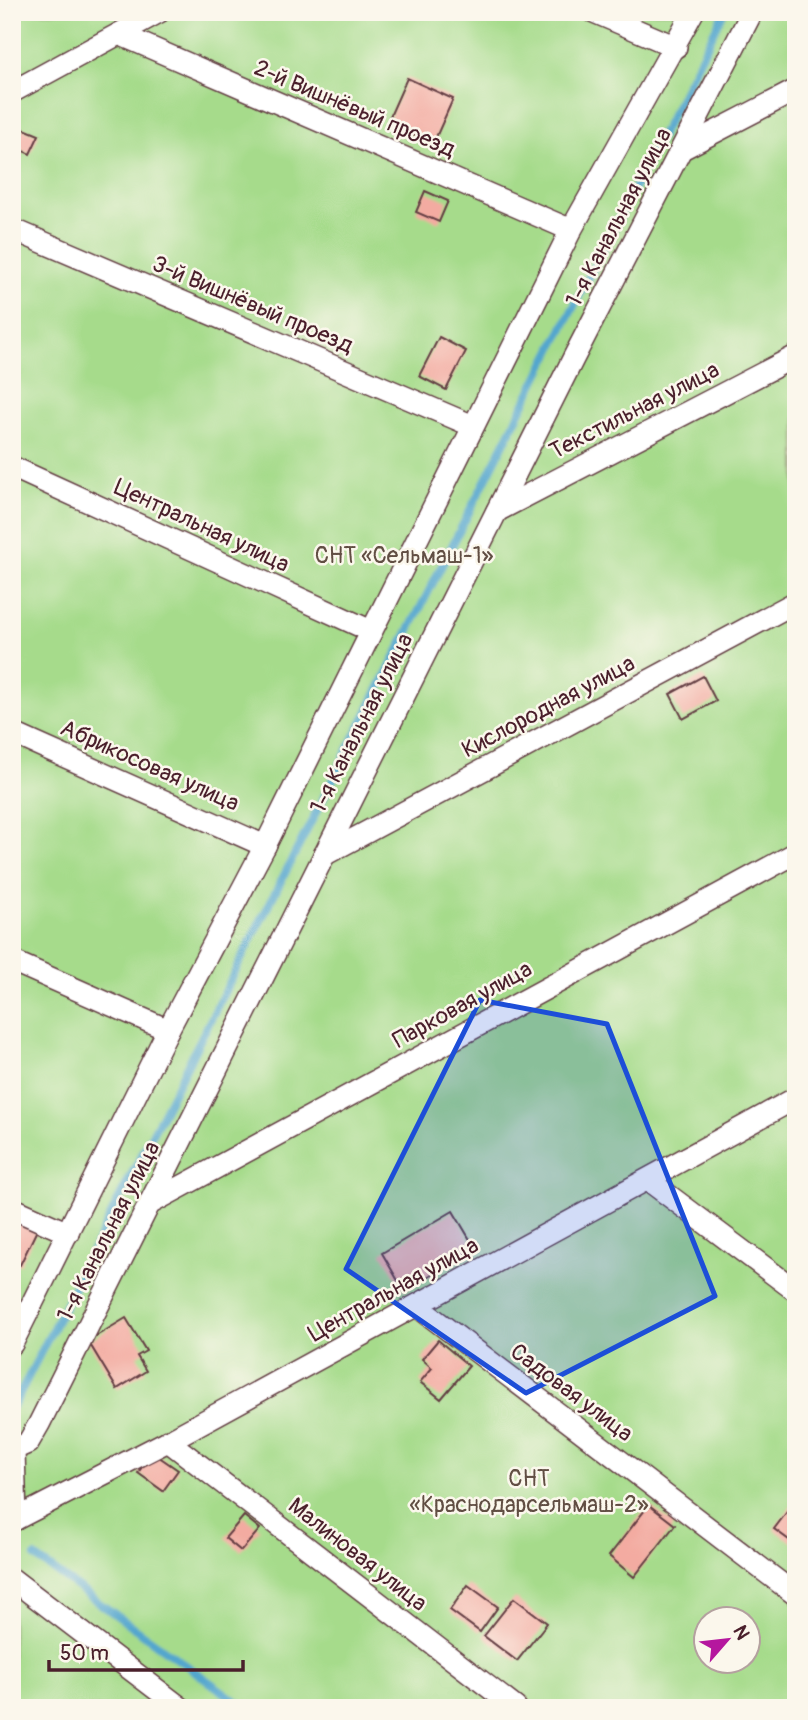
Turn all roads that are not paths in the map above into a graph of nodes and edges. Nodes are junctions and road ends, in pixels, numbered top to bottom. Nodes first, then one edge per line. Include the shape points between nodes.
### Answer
1 (159, 12) edge
2 (594, 12) edge
3 (693, 12) edge
4 (752, 12) edge
5 (119, 34) junction
6 (676, 47) junction
7 (796, 90) edge
8 (12, 92) edge
9 (684, 148) junction
10 (12, 229) edge
11 (571, 230) junction
12 (796, 356) edge
13 (473, 426) junction
14 (12, 467) edge
15 (497, 511) junction
16 (796, 602) edge
17 (371, 631) junction
18 (12, 733) edge
19 (265, 846) junction
20 (796, 853) edge
21 (324, 855) junction
22 (12, 961) edge
23 (168, 1030) junction
24 (796, 1098) edge
25 (648, 1180) junction
26 (153, 1202) junction
27 (12, 1208) edge
28 (68, 1233) junction
29 (796, 1291) edge
30 (417, 1306) junction
31 (12, 1344) edge
32 (168, 1441) junction
33 (13, 1451) edge
34 (14, 1520) edge
35 (12, 1580) edge
36 (796, 1595) edge
37 (181, 1708) edge
38 (516, 1708) edge

1 - 5 street
2 - 6 street
3 - 6 street
4 - 9 street, 1-я Канальная улица
5 - 8 street
5 - 11 street, 2-й Вишнёвый проезд
6 - 11 street
7 - 9 street
9 - 15 street, 1-я Канальная улица
10 - 13 street, 3-й Вишнёвый проезд
11 - 13 street
12 - 15 street, Текстильная улица
13 - 17 street
14 - 17 street, Центральная улица
15 - 21 street, 1-я Канальная улица
16 - 21 street, Кислородная улица
17 - 19 street
18 - 19 street, Абрикосовая улица
19 - 23 street
20 - 26 street, Парковая улица
21 - 26 street, 1-я Канальная улица
22 - 23 street
23 - 28 street
24 - 25 street, Центральная улица
25 - 29 street
25 - 30 street, Центральная улица
26 - 33 street, 1-я Канальная улица via 39,1424 28,1443
27 - 28 street
28 - 31 street
30 - 32 street, Центральная улица
30 - 36 street, Садовая улица
32 - 34 street, Центральная улица
32 - 38 street, Малиновая улица
33 - 34 street
35 - 37 street

